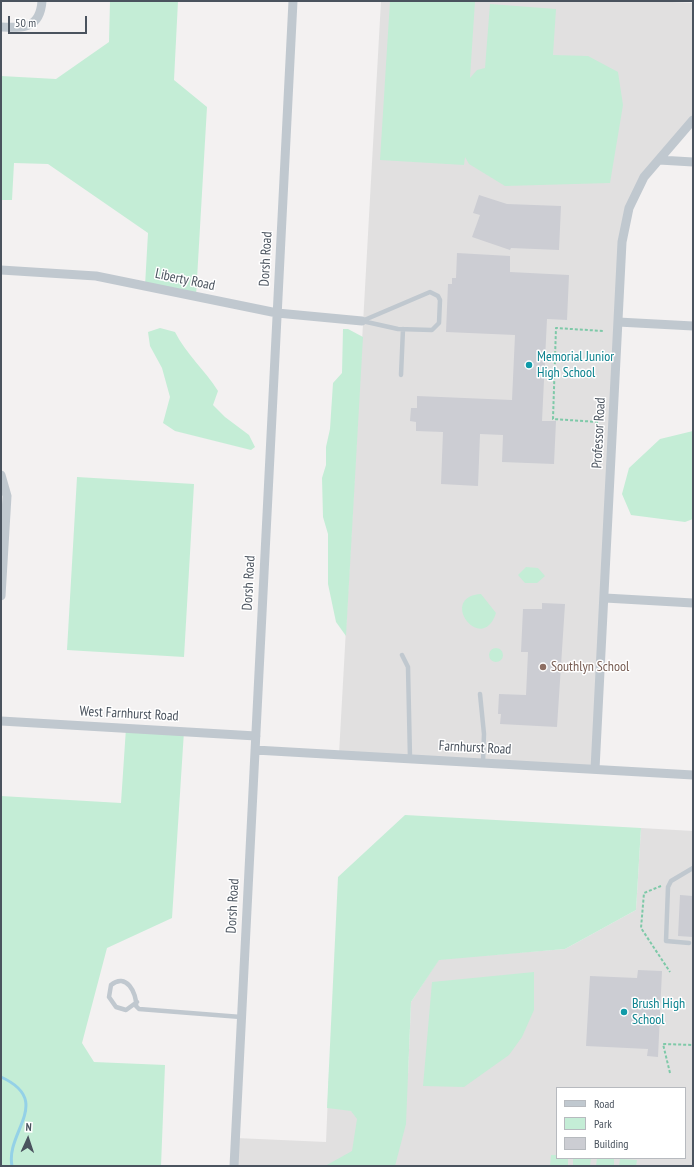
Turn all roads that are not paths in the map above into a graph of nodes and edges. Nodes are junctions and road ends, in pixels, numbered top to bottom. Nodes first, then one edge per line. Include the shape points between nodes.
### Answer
1 (42, 1) edge
2 (293, 1) edge
3 (1, 27) edge
4 (693, 120) edge
5 (659, 160) junction
6 (693, 162) edge
7 (1, 270) edge
8 (277, 313) junction
9 (362, 321) junction
10 (618, 322) junction
11 (693, 326) edge
12 (403, 329) junction
13 (401, 375) dead end
14 (1, 475) edge
15 (1, 596) edge
16 (605, 598) junction
17 (693, 603) edge
18 (402, 655) dead end
19 (480, 694) dead end
20 (1, 721) edge
21 (256, 736) junction
22 (255, 750) junction
23 (410, 758) junction
24 (483, 762) junction
25 (595, 769) junction
26 (693, 775) edge
27 (693, 868) edge
28 (689, 943) dead end
29 (136, 1002) junction
30 (241, 1017) junction
31 (234, 1166) edge

1 - 3 street via 42,10 36,20 25,28
2 - 8 street, Dorsh Road
4 - 5 street, Professor Road
5 - 6 street
5 - 10 street, Professor Road via 644,177 629,208 622,242
7 - 8 street, Liberty Road via 96,276
8 - 9 street, Liberty Road
8 - 21 street, Dorsh Road
9 - 12 lane
9 - 12 lane via 427,293 432,292 438,296 439,323 435,329
10 - 11 street
10 - 16 street, Professor Road
12 - 13 lane
14 - 15 street via 7,496
16 - 17 street
16 - 25 street, Professor Road
18 - 23 lane via 408,667
19 - 24 lane via 484,734
20 - 21 street, West Farnhurst Road
21 - 22 street, Dorsh Road
22 - 23 street, Farnhurst Road
22 - 30 street, Dorsh Road
23 - 24 street, Farnhurst Road
24 - 25 street, Farnhurst Road
25 - 26 street, Farnhurst Road
27 - 28 lane via 671,881 668,887 666,941
29 - 29 lane via 132,987 125,982 111,986 110,997 116,1007 126,1010
29 - 30 lane via 140,1009
30 - 31 street, Dorsh Road

